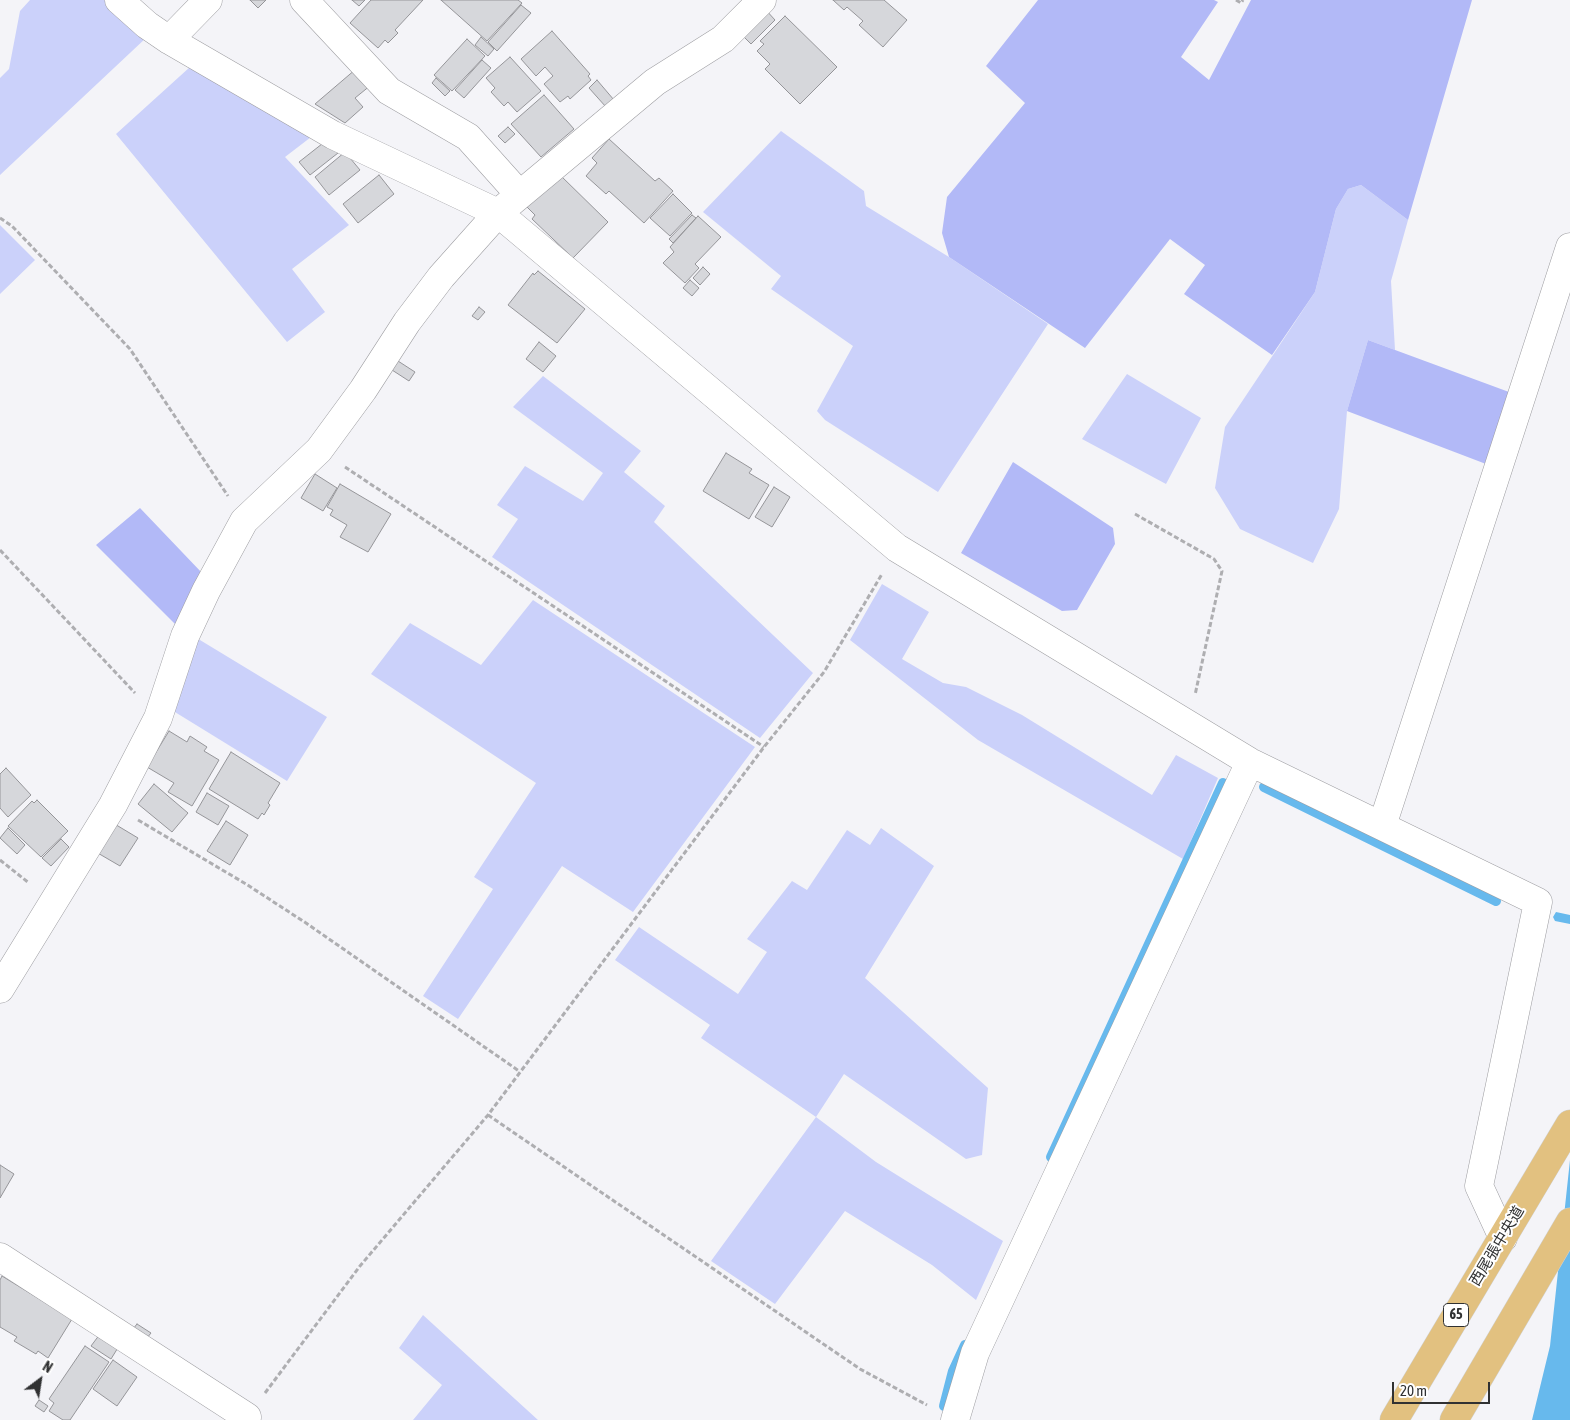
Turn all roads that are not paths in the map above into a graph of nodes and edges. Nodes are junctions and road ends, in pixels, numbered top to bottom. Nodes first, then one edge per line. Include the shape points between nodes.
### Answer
1 (119, 0) edge
2 (208, 0) edge
3 (304, 0) edge
4 (762, 0) edge
5 (169, 40) junction
6 (519, 194) junction
7 (498, 213) junction
8 (1570, 246) edge
9 (1250, 762) junction
10 (1382, 826) junction
11 (0, 989) edge
12 (1570, 1124) edge
13 (1570, 1222) edge
14 (1502, 1238) junction
15 (0, 1256) edge
16 (246, 1418) edge
17 (955, 1419) edge
18 (1394, 1420) edge
19 (1454, 1420) edge

1 - 5 street
2 - 5 street
3 - 6 street via 389,91 468,137
4 - 6 street via 723,39 655,82
5 - 7 street via 333,135
6 - 7 street
7 - 9 street via 897,548
7 - 11 street via 441,278 319,450 244,521 185,636 158,718 113,805
8 - 10 street
9 - 10 street
9 - 17 street via 975,1353
10 - 14 street via 1538,902 1479,1186
12 - 14 main road, 西尾張中央道 / 65
13 - 19 main road
14 - 18 main road, 西尾張中央道 / 65
15 - 16 street

